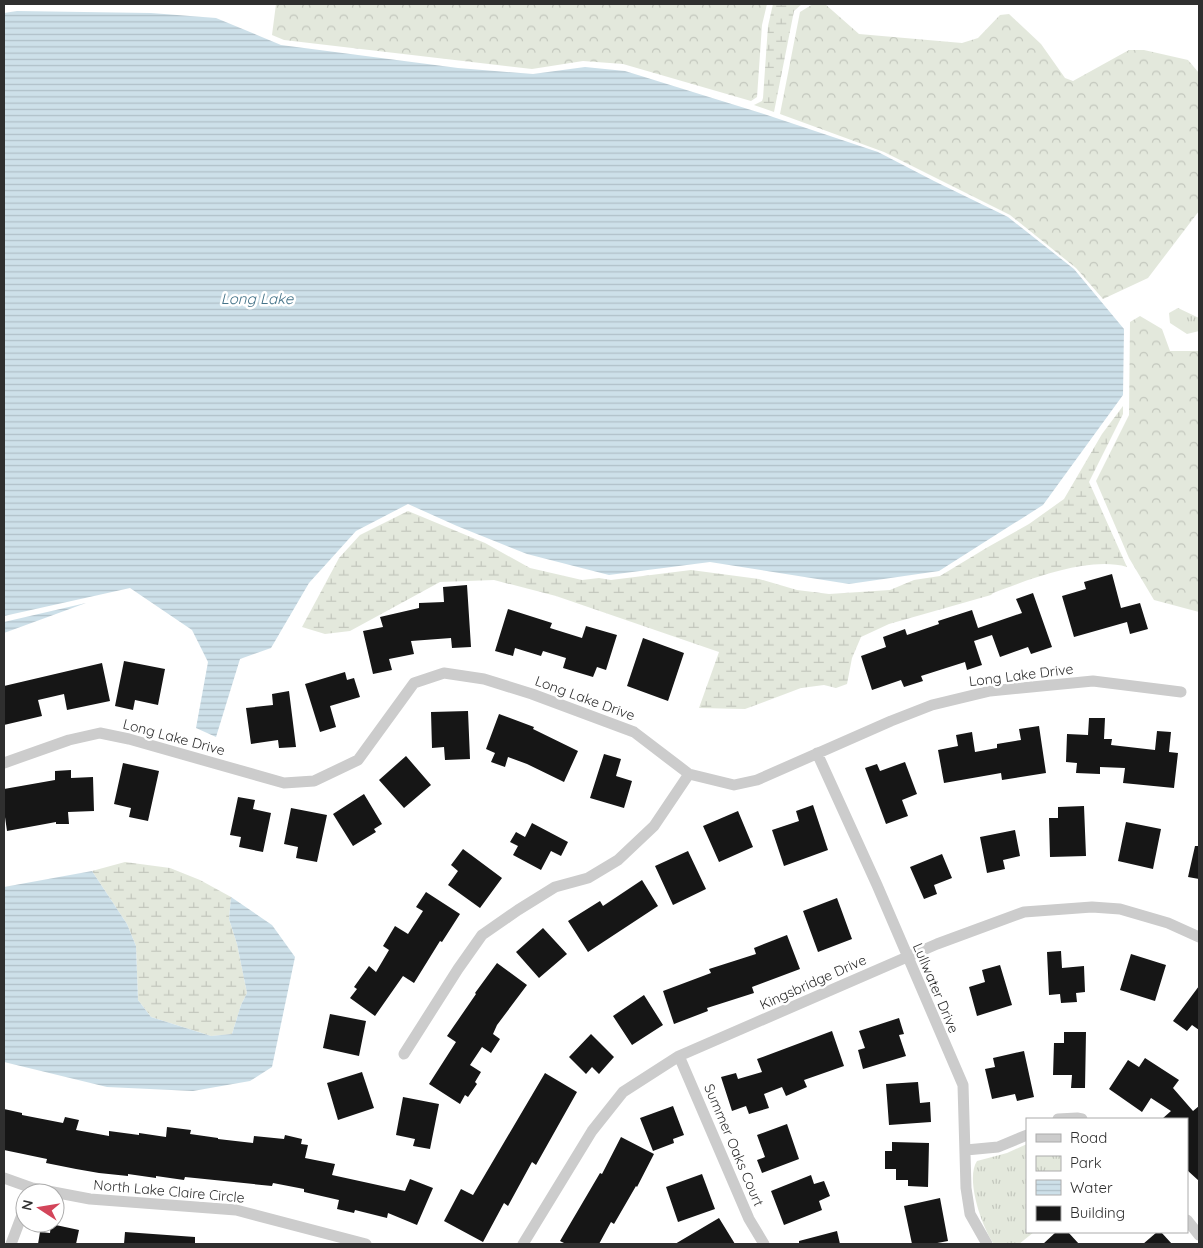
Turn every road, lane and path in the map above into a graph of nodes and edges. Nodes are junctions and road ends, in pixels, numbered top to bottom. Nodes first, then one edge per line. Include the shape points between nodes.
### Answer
1 (1181, 692) dead end
2 (817, 753) junction
3 (4, 763) edge
4 (689, 774) junction
5 (1199, 937) edge
6 (907, 957) junction
7 (404, 1054) dead end
8 (680, 1056) junction
9 (1026, 1135) edge
10 (966, 1150) junction
11 (65, 1196) edge
12 (1188, 1221) edge
13 (1199, 1235) edge
14 (366, 1244) edge
15 (522, 1244) edge
16 (764, 1244) edge
17 (986, 1244) edge

1 - 2 street, Long Lake Drive via 1093,681 990,691 932,705
2 - 4 street, Long Lake Drive via 757,780 734,785
2 - 6 street, Lullwater Drive
3 - 4 street, Long Lake Drive via 68,740 100,733 130,738 284,783 314,781 358,760 414,683 444,673 484,679 634,732
4 - 7 street via 654,826 618,860 588,878 555,888 482,935
5 - 6 street, Kingsbridge Drive via 1160,920 1092,907 1024,912
6 - 8 street, Kingsbridge Drive
6 - 10 street, Lullwater Drive via 962,1085
8 - 15 street, Kingsbridge Drive via 623,1092 592,1131
8 - 16 street, Summer Oaks Court via 749,1218
9 - 10 street via 998,1148
10 - 17 street, Lullwater Drive via 970,1214
11 - 14 street, North Lake Claire Circle via 236,1210
12 - 13 street

